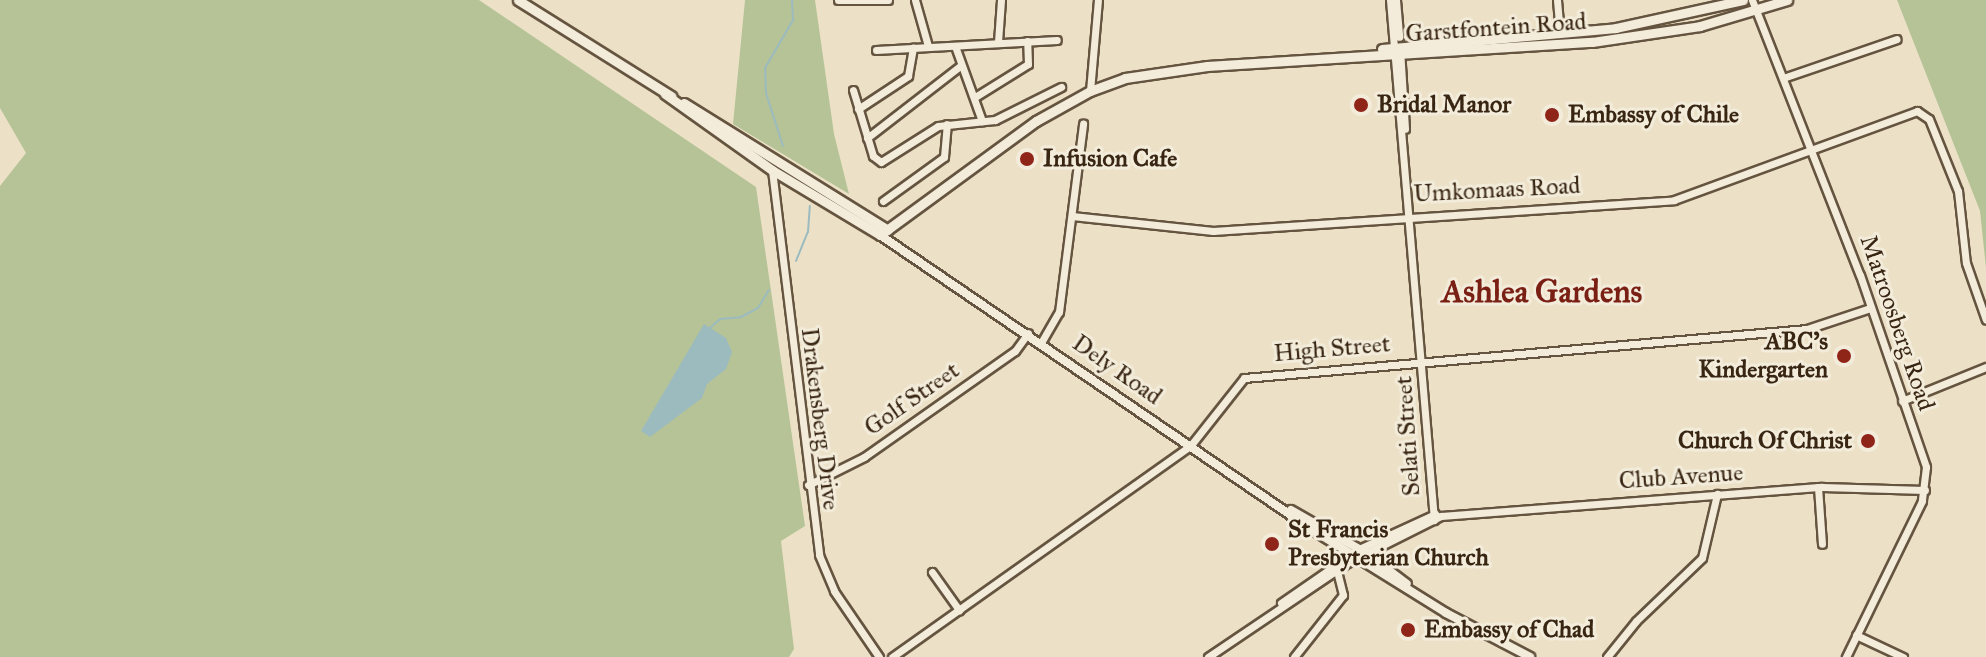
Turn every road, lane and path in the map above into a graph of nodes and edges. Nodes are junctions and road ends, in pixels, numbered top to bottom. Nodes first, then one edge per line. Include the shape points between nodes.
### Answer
1 (838, 0) edge
2 (888, 0) edge
3 (915, 0) edge
4 (1001, 0) edge
5 (1098, 0) edge
6 (1393, 0) edge
7 (1557, 0) edge
8 (1743, 0) edge
9 (1787, 0) edge
10 (527, 1) edge
11 (1754, 5) edge
12 (1560, 34) junction
13 (1897, 39) dead end
14 (1057, 40) dead end
15 (1027, 41) junction
16 (998, 42) junction
17 (928, 46) junction
18 (955, 46) junction
19 (913, 47) junction
20 (876, 50) dead end
21 (1398, 51) junction
22 (960, 66) junction
23 (1783, 78) junction
24 (1061, 87) dead end
25 (853, 90) dead end
26 (1090, 91) junction
27 (665, 94) junction
28 (975, 97) junction
29 (858, 109) junction
30 (982, 121) junction
31 (947, 124) junction
32 (1083, 124) dead end
33 (867, 138) junction
34 (756, 148) junction
35 (1811, 149) junction
36 (772, 170) junction
37 (808, 179) junction
38 (883, 201) dead end
39 (1410, 215) junction
40 (1072, 216) junction
41 (884, 232) junction
42 (1870, 308) junction
43 (1986, 320) edge
44 (1028, 333) junction
45 (1042, 341) junction
46 (1423, 362) junction
47 (1986, 367) edge
48 (1902, 401) junction
49 (1191, 445) junction
50 (808, 485) junction
51 (1818, 487) junction
52 (1925, 490) junction
53 (1717, 494) junction
54 (1436, 517) junction
55 (1822, 544) dead end
56 (1359, 553) junction
57 (1336, 568) junction
58 (932, 572) dead end
59 (959, 610) junction
60 (1856, 635) junction
61 (879, 657) edge
62 (892, 657) edge
63 (1208, 657) edge
64 (1294, 657) edge
65 (1530, 657) edge
66 (1607, 657) edge
67 (1846, 657) edge
68 (1903, 657) edge

1 - 2 street
3 - 17 street
4 - 16 street
5 - 26 street
6 - 21 street, Selati Street
7 - 12 street
8 - 12 main road, Garstfontein Road via 1646,24
9 - 11 main road, Garstfontein Road
10 - 27 main road, Dely Road
11 - 21 main road, Garstfontein Road via 1700,26 1592,42
11 - 23 street, Matroosberg Road
12 - 21 main road, Garstfontein Road
13 - 23 street
14 - 15 street
15 - 16 street
15 - 28 street via 1028,64
16 - 18 street
17 - 18 street
17 - 19 street
18 - 22 street
19 - 20 street
19 - 29 street via 908,76
21 - 26 main road, Garstfontein Road via 1149,73
21 - 39 street, Selati Street
22 - 28 street
22 - 33 street
23 - 35 street, Matroosberg Road
24 - 30 street via 1003,117
25 - 29 street
26 - 41 main road, Garstfontein Road via 1003,143
27 - 34 main road, Dely Road
27 - 36 main road, Dely Road
28 - 30 street
29 - 33 street
30 - 31 street
31 - 33 street via 881,162
31 - 38 street via 944,157
32 - 40 street
34 - 36 main road
34 - 37 main road, Dely Road
35 - 39 street, Umkomaas Road via 1683,199
35 - 42 street, Matroosberg Road
35 - 43 street, Umkomaas Road via 1909,111 1929,119 1958,191 1967,270
36 - 37 main road
36 - 41 main road, Dely Road
36 - 50 street, Drakensberg Drive
37 - 41 main road, Dely Road
39 - 40 street, Umkomaas Road via 1201,231
39 - 46 street, Selati Street
40 - 45 street via 1059,312
41 - 44 street, Dely Road
42 - 46 street, High Street via 1820,328
42 - 48 street, Matroosberg Road
44 - 45 street, Dely Road
44 - 50 street, Golf Street via 1015,351 864,457
45 - 49 street, Dely Road
46 - 49 street, High Street via 1244,378
46 - 54 street, Selati Street
47 - 48 street
48 - 52 street, Matroosberg Road via 1923,456
49 - 56 street, Dely Road
49 - 59 street, High Street
50 - 61 street, Drakensberg Drive via 827,579
51 - 52 street, Club Avenue
51 - 53 street, Club Avenue
51 - 55 street
52 - 60 street
53 - 54 street, Club Avenue
53 - 66 street via 1702,558 1636,621
54 - 56 street, Club Avenue
56 - 57 street, Club Avenue
56 - 65 street, Dely Road via 1419,596
57 - 63 street, Club Avenue
57 - 64 street via 1343,595
58 - 59 street
59 - 62 street, High Street
60 - 67 street
60 - 68 street

